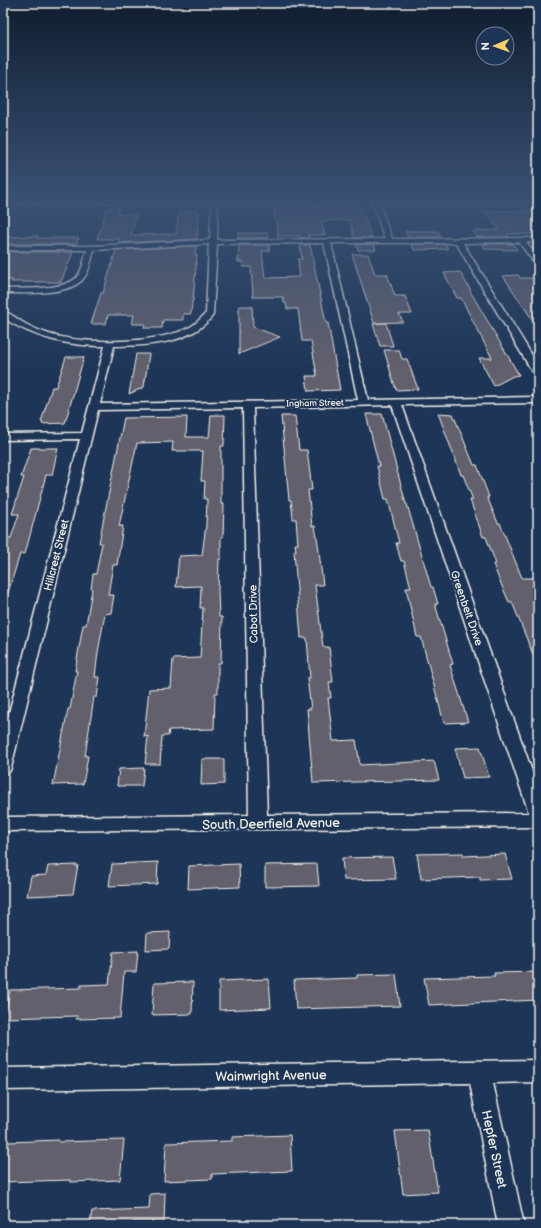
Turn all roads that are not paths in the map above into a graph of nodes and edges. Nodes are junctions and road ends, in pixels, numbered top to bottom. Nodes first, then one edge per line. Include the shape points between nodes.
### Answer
1 (89, 255) edge
2 (213, 255) edge
3 (331, 255) edge
4 (468, 255) edge
5 (3, 291) edge
6 (3, 314) edge
7 (110, 343) junction
8 (538, 373) edge
9 (538, 400) edge
10 (396, 402) junction
11 (364, 403) junction
12 (248, 404) junction
13 (93, 407) junction
14 (86, 436) junction
15 (3, 437) edge
16 (3, 768) edge
17 (538, 813) edge
18 (538, 820) edge
19 (258, 823) junction
20 (3, 824) edge
21 (538, 1070) edge
22 (479, 1072) junction
23 (3, 1079) edge
24 (511, 1225) edge

1 - 5 street via 81,278 74,283 46,289
2 - 7 street via 210,313 203,322 192,330 171,337
3 - 11 street
4 - 8 street
6 - 7 street via 50,338
7 - 13 street, Hillcrest Street
9 - 10 street, Ingham Street
10 - 11 street, Ingham Street
10 - 17 street, Greenbelt Drive
11 - 12 street, Ingham Street
12 - 13 street, Ingham Street
12 - 19 street, Cabot Drive
13 - 14 street, Hillcrest Street
14 - 15 street
14 - 16 street, Hillcrest Street
18 - 19 street, South Deerfield Avenue
19 - 20 street, South Deerfield Avenue
21 - 22 street, Wainwright Avenue
22 - 23 street, Wainwright Avenue
22 - 24 street, Hepfer Street

